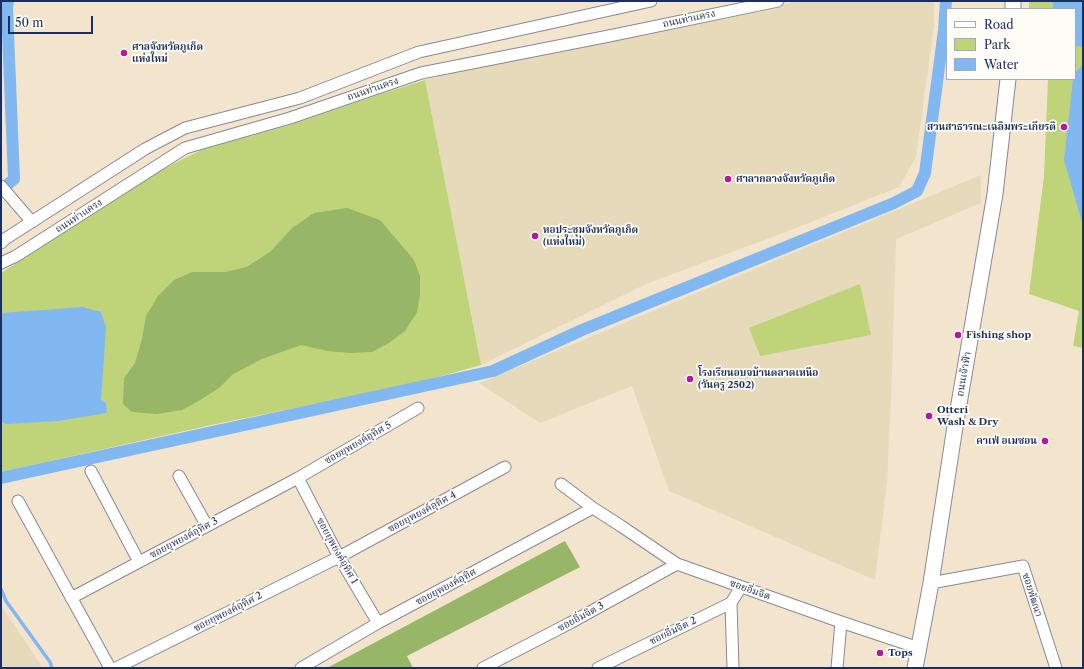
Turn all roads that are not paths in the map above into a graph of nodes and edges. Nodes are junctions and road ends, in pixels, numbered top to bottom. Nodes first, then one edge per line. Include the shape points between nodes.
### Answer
1 (651, 1) edge
2 (778, 1) edge
3 (358, 75) junction
4 (1008, 80) edge
5 (364, 93) junction
6 (1, 186) edge
7 (32, 222) junction
8 (1, 243) edge
9 (1, 263) edge
10 (418, 408) dead end
11 (505, 467) dead end
12 (92, 471) dead end
13 (179, 476) dead end
14 (298, 478) junction
15 (561, 484) dead end
16 (18, 501) dead end
17 (593, 508) junction
18 (208, 526) junction
19 (339, 557) junction
20 (139, 562) junction
21 (678, 564) junction
22 (931, 583) junction
23 (740, 587) junction
24 (71, 598) junction
25 (731, 604) junction
26 (841, 622) junction
27 (378, 623) junction
28 (919, 648) junction
29 (110, 668) edge
30 (116, 668) edge
31 (301, 668) edge
32 (484, 668) edge
33 (598, 668) edge
34 (733, 668) edge
35 (837, 668) edge
36 (915, 668) edge
37 (1056, 668) edge

1 - 3 street, ถนนท่าแครง via 419,52
2 - 5 street, ถนนท่าแครง via 421,73
3 - 5 street
3 - 7 street, ถนนท่าแครง via 300,98 185,128 145,149
4 - 22 main road, ถนนเจ้าฟ้า via 995,194
5 - 9 street, ถนนท่าแครง via 290,118 185,148 16,256
6 - 7 street
7 - 8 street, ถนนท่าแครง
10 - 14 street, ซอยยุพยงค์อุทิศ 5
11 - 19 street, ซอยยุพยงค์อุทิศ 4
12 - 20 street
13 - 18 street
14 - 18 street, ซอยยุพยงค์อุทิศ 3
14 - 19 street, ซอยยุพยงค์อุทิศ 1
15 - 17 street, ซอยอิ่มจิต
16 - 24 street
17 - 21 street, ซอยอิ่มจิต
17 - 27 street, ซอยยุพยงค์อุทิศ
18 - 20 street, ซอยยุพยงค์อุทิศ 3
19 - 27 street, ซอยยุพยงค์อุทิศ 1
19 - 30 street, ซอยยุพยงค์อุทิศ 2
20 - 24 street, ซอยยุพยงค์อุทิศ 3
21 - 23 street, ซอยอิ่มจิต
21 - 32 street, ซอยอิ่มจิต 3
22 - 28 main road, ถนนเจ้าฟ้า
22 - 37 street, ซอยพัฒนา via 1023,566
23 - 25 street
23 - 26 street, ซอยอิ่มจิต
24 - 29 street
25 - 33 street, ซอยอิ่มจิต 2
25 - 34 street
26 - 28 street, ซอยอิ่มจิต
26 - 35 street
27 - 31 street, ซอยยุพยงค์อุทิศ
28 - 36 main road, ถนนเจ้าฟ้า

